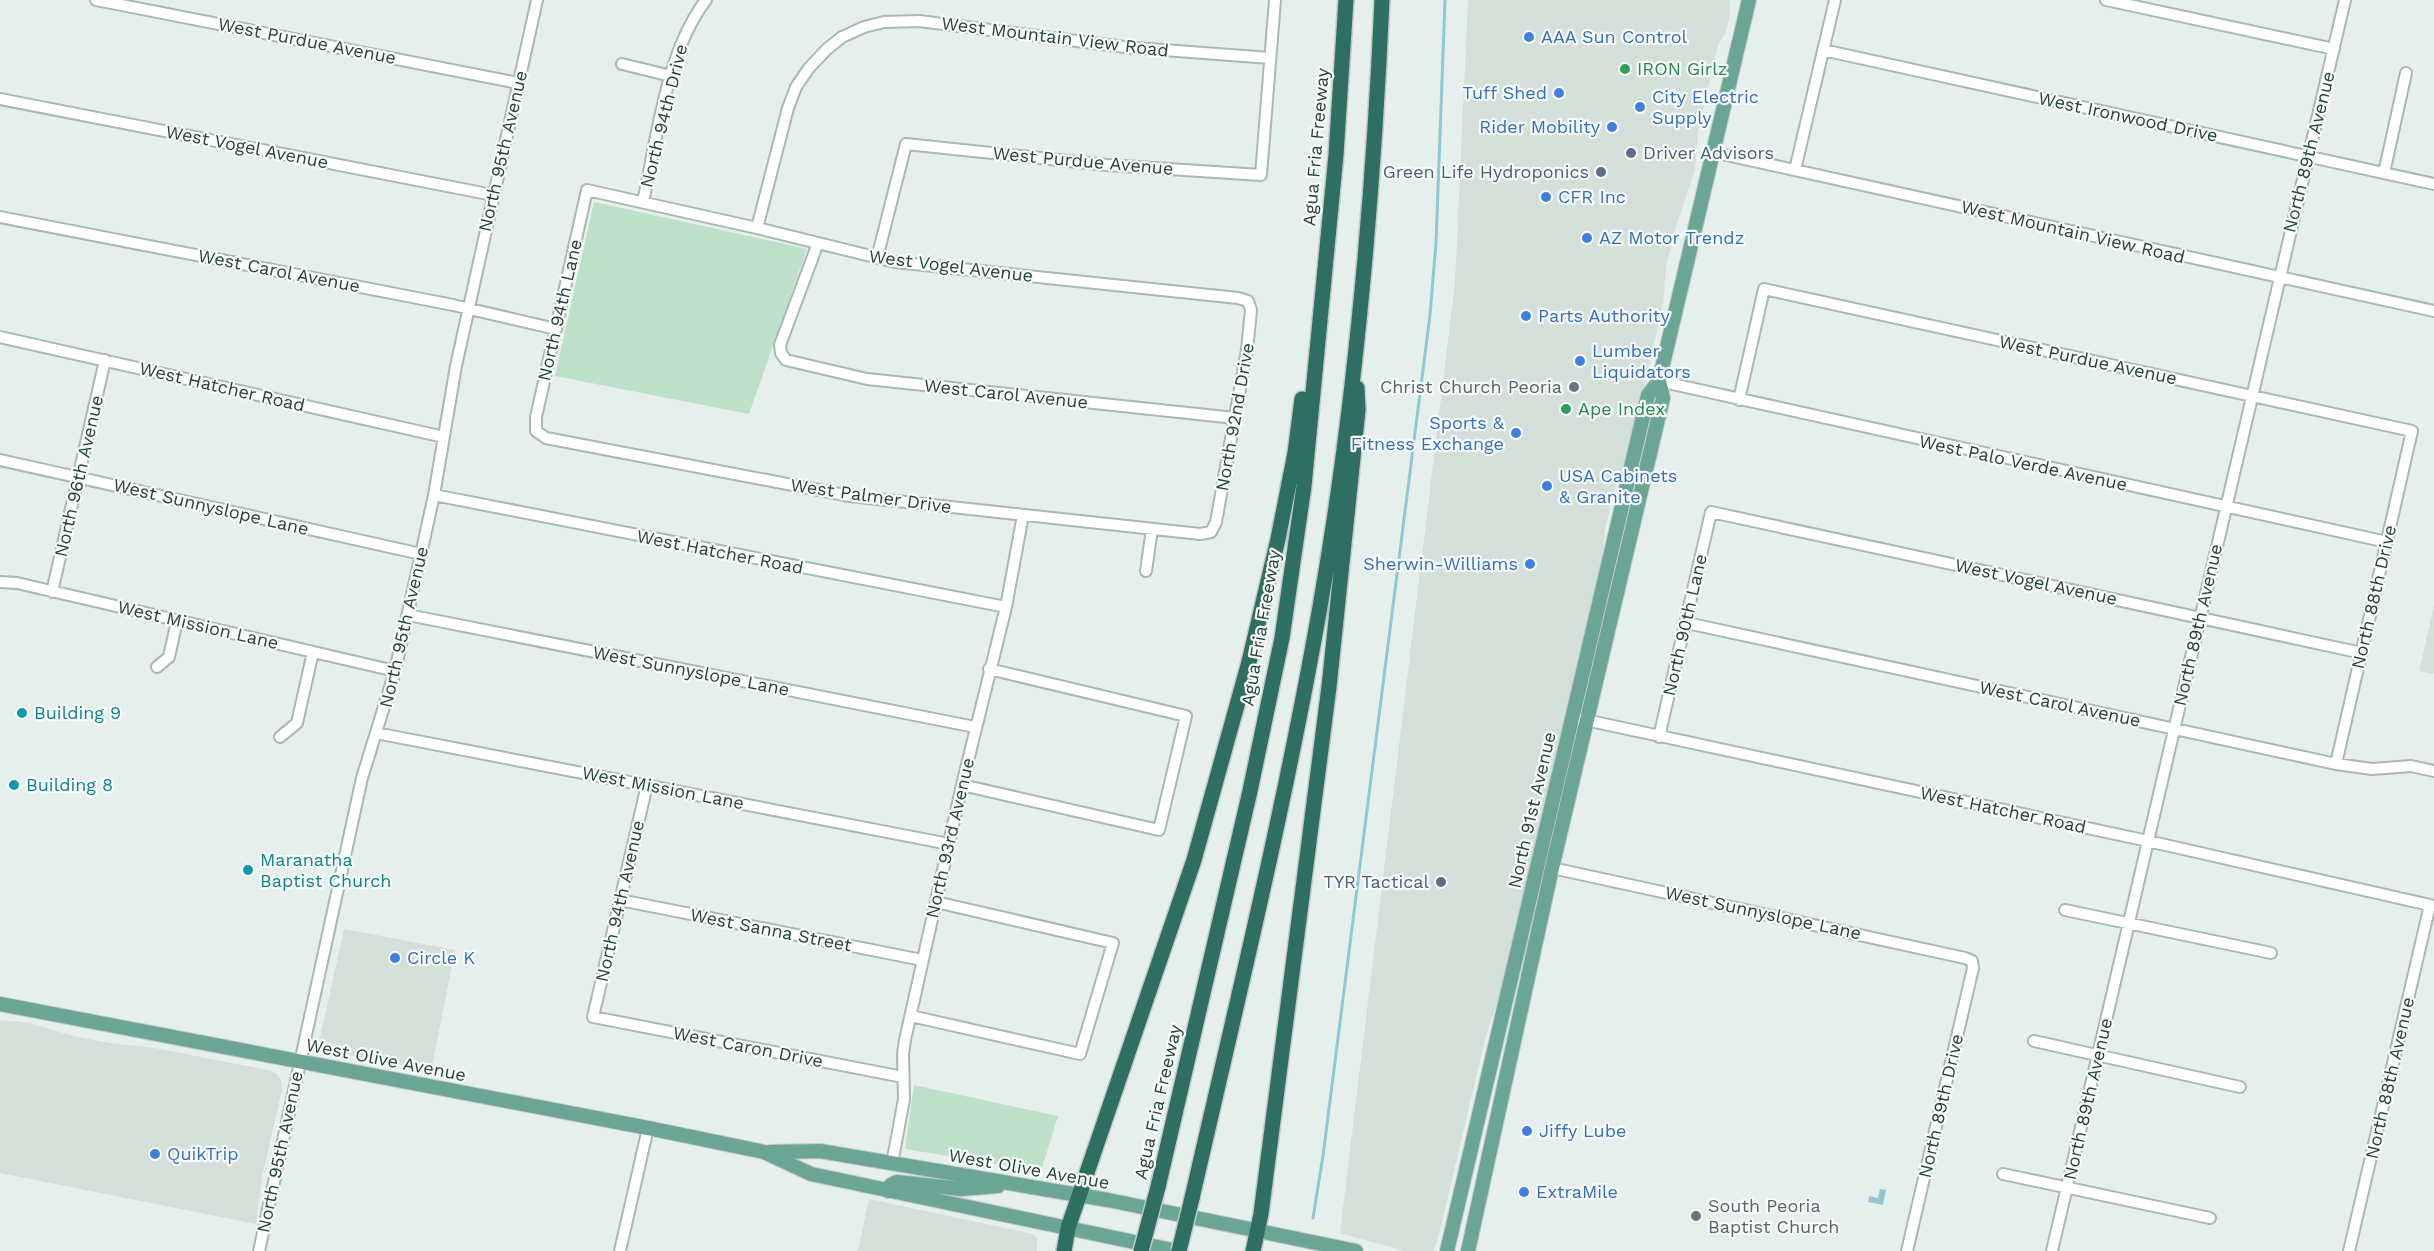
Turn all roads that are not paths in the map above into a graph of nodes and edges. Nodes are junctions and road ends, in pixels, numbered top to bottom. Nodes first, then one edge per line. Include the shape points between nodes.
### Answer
1 (96, 0) edge
2 (537, 0) edge
3 (706, 0) edge
4 (1275, 0) edge
5 (1347, 0) edge
6 (1382, 0) edge
7 (1749, 0) edge
8 (1834, 0) edge
9 (2106, 0) edge
10 (2345, 0) edge
11 (2334, 49) junction
12 (1823, 50) junction
13 (1270, 58) junction
14 (622, 64) dead end
15 (2406, 73) dead end
16 (671, 76) junction
17 (518, 83) junction
18 (0, 99) edge
19 (1713, 152) junction
20 (1336, 155) junction
21 (2308, 157) junction
22 (1795, 170) junction
23 (2384, 173) junction
24 (2434, 184) edge
25 (587, 190) joint
26 (493, 195) junction
27 (643, 202) junction
28 (0, 217) edge
29 (757, 228) junction
30 (818, 243) junction
31 (877, 258) junction
32 (2279, 278) junction
33 (1248, 301) joint
34 (468, 308) junction
35 (2434, 311) edge
36 (556, 328) junction
37 (0, 337) edge
38 (1355, 352) junction
39 (105, 360) junction
40 (1659, 381) junction
41 (2252, 395) junction
42 (1739, 400) junction
43 (1235, 418) junction
44 (2412, 430) joint
45 (536, 431) joint
46 (444, 437) junction
47 (0, 460) edge
48 (78, 477) junction
49 (434, 495) junction
50 (2227, 507) junction
51 (1711, 512) joint
52 (1023, 514) junction
53 (1152, 529) junction
54 (1211, 532) joint
55 (2387, 542) junction
56 (1612, 551) junction
57 (421, 554) junction
58 (1626, 555) junction
59 (1146, 571) dead end
60 (0, 582) edge
61 (52, 592) junction
62 (1006, 607) junction
63 (408, 615) junction
64 (2201, 618) junction
65 (177, 621) junction
66 (1687, 623) junction
67 (313, 652) junction
68 (2362, 652) junction
69 (157, 667) dead end
70 (989, 669) junction
71 (395, 671) junction
72 (1572, 717) junction
73 (1587, 720) junction
74 (975, 727) junction
75 (2174, 729) junction
76 (376, 733) junction
77 (280, 737) dead end
78 (1659, 737) junction
79 (2336, 764) junction
80 (2434, 771) edge
81 (647, 785) junction
82 (962, 785) junction
83 (2148, 841) junction
84 (949, 844) junction
85 (1537, 864) junction
86 (1552, 868) junction
87 (620, 900) junction
88 (936, 902) junction
89 (2432, 905) edge
90 (2065, 910) dead end
91 (2130, 923) junction
92 (2271, 953) dead end
93 (922, 960) junction
94 (1972, 961) joint
95 (1506, 999) junction
96 (1522, 1003) junction
97 (0, 1004) edge
98 (593, 1017) joint
99 (910, 1017) junction
100 (2034, 1041) dead end
101 (2098, 1055) junction
102 (300, 1063) junction
103 (903, 1077) junction
104 (2240, 1087) dead end
105 (1478, 1118) junction
106 (1497, 1122) junction
107 (648, 1128) junction
108 (764, 1152) junction
109 (892, 1164) junction
110 (2003, 1174) dead end
111 (1008, 1184) junction
112 (2067, 1187) junction
113 (888, 1191) junction
114 (1080, 1195) junction
115 (2210, 1218) dead end
116 (1068, 1228) junction
117 (1258, 1230) junction
118 (259, 1251) edge
119 (620, 1251) edge
120 (1064, 1251) edge
121 (1141, 1251) edge
122 (1178, 1251) edge
123 (1253, 1251) edge
124 (1356, 1251) edge
125 (1447, 1251) edge
126 (1468, 1251) edge
127 (1907, 1251) edge
128 (2052, 1251) edge
129 (2349, 1251) edge

1 - 17 street, West Purdue Avenue
2 - 17 street, North 95th Avenue
3 - 16 street, North 94th Drive via 689,27
4 - 13 street
5 - 20 highway, Agua Fria Freeway
6 - 38 highway via 1371,192
7 - 19 main road, North 91st Avenue
8 - 12 street
9 - 11 street
10 - 11 street, North 89th Avenue
11 - 21 street, North 89th Avenue
12 - 21 street, West Ironwood Drive
12 - 22 street
13 - 29 street, West Mountain View Road via 1124,47 919,21 864,27 842,37 821,54 796,87
13 - 31 street, West Purdue Avenue via 1261,175 1107,165 906,144
14 - 16 street
15 - 23 street
16 - 27 street, North 94th Drive
17 - 26 street, North 95th Avenue
18 - 26 street, West Vogel Avenue
19 - 22 street, West Mountain View Road
19 - 40 main road, North 91st Avenue
20 - 114 highway via 1295,453 1249,662 1183,893
20 - 121 highway, Agua Fria Freeway, bridge via 1304,486 1282,638
21 - 23 street, West Ironwood Drive
21 - 32 street, North 89th Avenue
22 - 32 street, West Mountain View Road
23 - 24 street, West Ironwood Drive
25 - 27 street, West Vogel Avenue
25 - 36 street, North 94th Lane
26 - 34 street, North 95th Avenue
27 - 29 street, West Vogel Avenue
28 - 34 street, West Carol Avenue
29 - 30 street, West Vogel Avenue
30 - 31 street, West Vogel Avenue
30 - 43 street, West Carol Avenue via 780,345 786,360 867,379
31 - 33 street, West Vogel Avenue
32 - 35 street, West Mountain View Road
32 - 41 street, North 89th Avenue
33 - 43 street, North 92nd Drive via 1250,330
34 - 36 street, West Carol Avenue
34 - 46 street, North 95th Avenue
36 - 45 street, North 94th Lane
37 - 39 street, West Hatcher Road
38 - 117 highway via 1358,410 1329,687
38 - 122 highway, bridge via 1330,543 1295,743
39 - 46 street, West Hatcher Road
39 - 48 street, North 96th Avenue
40 - 42 street, West Palo Verde Avenue
40 - 56 main road, North 91st Avenue via 1648,395
40 - 58 main road, North 91st Avenue via 1664,398
41 - 42 street, West Purdue Avenue via 1764,289
41 - 44 street, West Purdue Avenue
41 - 50 street, North 89th Avenue
42 - 50 street, West Palo Verde Avenue
43 - 54 street, North 92nd Drive
44 - 55 street, North 88th Drive
45 - 52 street, West Palmer Drive via 546,438 837,494
46 - 49 street, North 95th Avenue
47 - 48 street, West Sunnyslope Lane
48 - 57 street, West Sunnyslope Lane
48 - 61 street, North 96th Avenue
49 - 57 street, North 95th Avenue
49 - 62 street, West Hatcher Road
50 - 55 street, West Palo Verde Avenue
50 - 64 street, North 89th Avenue
51 - 64 street, West Vogel Avenue
51 - 66 street, North 90th Lane
52 - 53 street, West Palmer Drive
52 - 62 street, North 93rd Avenue
53 - 54 street, West Palmer Drive
53 - 59 street
55 - 68 street, North 88th Drive
56 - 58 main road
56 - 72 main road, North 91st Avenue
57 - 63 street, North 95th Avenue
58 - 73 main road, North 91st Avenue
60 - 61 street, West Mission Lane
61 - 65 street, West Mission Lane
62 - 70 street, North 93rd Avenue
63 - 71 street, North 95th Avenue
63 - 74 street, West Sunnyslope Lane
64 - 68 street, West Vogel Avenue
64 - 75 street, North 89th Avenue
65 - 67 street, West Mission Lane
65 - 69 street via 169,657
66 - 75 street, West Carol Avenue
66 - 78 street, North 90th Lane
67 - 71 street, West Mission Lane
67 - 77 street via 297,723
68 - 79 street, North 88th Drive
70 - 74 street, North 93rd Avenue
70 - 82 street via 1186,716 1159,830
71 - 76 street, North 95th Avenue
72 - 73 street, West Hatcher Road
72 - 85 main road, North 91st Avenue
73 - 78 street, West Hatcher Road
73 - 86 main road, North 91st Avenue
74 - 82 street, North 93rd Avenue
75 - 79 street, West Carol Avenue
75 - 83 street, North 89th Avenue
76 - 81 street, West Mission Lane
76 - 102 street, North 95th Avenue via 362,778
78 - 83 street, West Hatcher Road
79 - 80 street, West Carol Avenue via 2372,769 2411,766
81 - 84 street, West Mission Lane
81 - 87 street, North 94th Avenue
82 - 84 street, North 93rd Avenue
83 - 89 street, West Hatcher Road
83 - 91 street, North 89th Avenue
84 - 88 street, North 93rd Avenue
85 - 86 main road
85 - 95 main road, North 91st Avenue
86 - 94 street, West Sunnyslope Lane
86 - 96 main road, North 91st Avenue
87 - 93 street, West Sanna Street
87 - 98 street, North 94th Avenue
88 - 93 street, North 93rd Avenue
88 - 99 street via 1113,943 1080,1054
89 - 129 street, North 88th Avenue
90 - 91 street
91 - 92 street
91 - 101 street, North 89th Avenue
93 - 99 street, North 93rd Avenue
94 - 127 street, North 89th Drive
95 - 96 main road
95 - 105 main road, North 91st Avenue
96 - 106 main road, North 91st Avenue
97 - 102 main road, West Olive Avenue
98 - 103 street, West Caron Drive
99 - 103 street, North 93rd Avenue
100 - 101 street
101 - 104 street
101 - 112 street, North 89th Avenue
102 - 107 main road, West Olive Avenue
102 - 118 street, North 95th Avenue
103 - 109 street, North 93rd Avenue via 904,1099
105 - 106 main road
105 - 125 main road, North 91st Avenue
106 - 126 main road, North 91st Avenue
107 - 108 main road, West Olive Avenue
107 - 119 street
108 - 109 main road, West Olive Avenue via 819,1150
108 - 113 main road, West Olive Avenue via 811,1174
109 - 111 main road, West Olive Avenue
110 - 112 street
111 - 113 main road via 961,1189 897,1182
111 - 114 main road, West Olive Avenue
112 - 115 street
112 - 128 street, North 89th Avenue
113 - 116 main road, West Olive Avenue
114 - 116 highway
114 - 117 main road, West Olive Avenue
116 - 120 highway
116 - 122 main road, West Olive Avenue
117 - 123 highway
117 - 124 main road, West Olive Avenue

